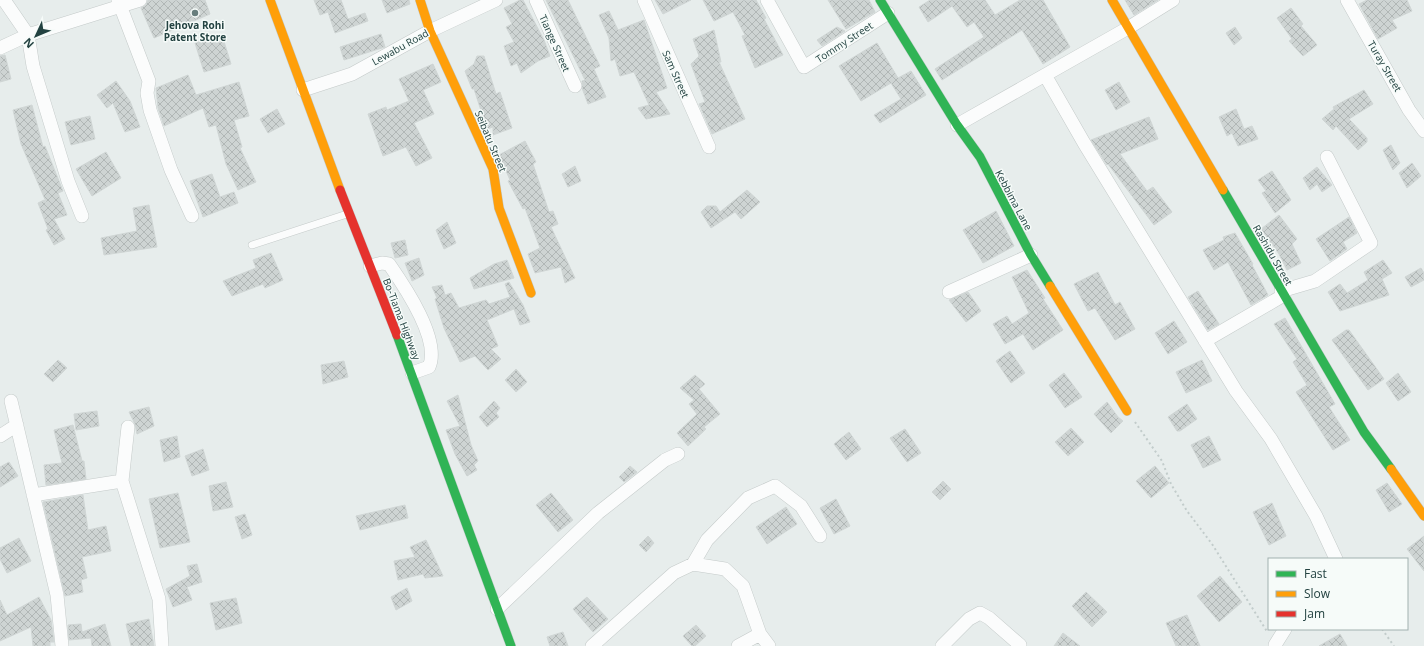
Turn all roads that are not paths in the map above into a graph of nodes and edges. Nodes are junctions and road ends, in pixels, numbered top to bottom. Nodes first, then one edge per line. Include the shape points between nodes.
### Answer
1 (4, 0) edge
2 (140, 0) edge
3 (270, 0) edge
4 (420, 0) edge
5 (496, 0) edge
6 (536, 0) edge
7 (644, 0) edge
8 (767, 0) edge
9 (880, 0) edge
10 (1112, 0) edge
11 (1173, 0) edge
12 (1347, 0) edge
13 (120, 3) edge
14 (888, 13) junction
15 (1128, 28) junction
16 (430, 31) junction
17 (28, 35) junction
18 (0, 48) edge
19 (1045, 75) junction
20 (575, 86) dead end
21 (303, 90) junction
22 (957, 125) junction
23 (1424, 131) edge
24 (709, 147) dead end
25 (1327, 157) dead end
26 (349, 213) junction
27 (82, 216) dead end
28 (192, 216) dead end
29 (252, 245) dead end
30 (1031, 255) junction
31 (370, 266) junction
32 (949, 292) dead end
33 (531, 293) dead end
34 (1283, 293) junction
35 (1205, 341) junction
36 (412, 374) junction
37 (11, 401) dead end
38 (1127, 411) road end
39 (17, 425) junction
40 (128, 427) dead end
41 (0, 436) edge
42 (678, 454) dead end
43 (122, 481) junction
44 (33, 495) junction
45 (1424, 516) edge
46 (820, 536) dead end
47 (1336, 558) edge
48 (693, 564) junction
49 (497, 609) junction
50 (1284, 630) edge
51 (760, 634) junction
52 (1020, 645) edge
53 (1275, 645) road end
54 (62, 646) edge
55 (162, 646) edge
56 (512, 646) edge
57 (592, 646) edge
58 (738, 646) edge
59 (769, 646) edge
60 (942, 646) edge

1 - 17 street
2 - 13 street
3 - 21 main road, Bo-Tiama Highway
4 - 16 main road, Seibatu Street
5 - 16 street, Lewabu Road
6 - 20 street, Tiange Street
7 - 24 street, Sam Street
8 - 14 street, Tommy Street via 804,67
9 - 14 main road, Kebbima Lane
10 - 15 main road, Rashidu Street
11 - 15 street
12 - 23 street, Turay Street via 1409,110
13 - 17 street
13 - 28 street via 149,81 146,92 153,118 171,170
14 - 22 main road, Kebbima Lane
15 - 19 street
15 - 34 main road, Rashidu Street
16 - 21 street, Lewabu Road via 352,74
16 - 33 main road, Seibatu Street via 493,169 499,208
17 - 18 street
17 - 27 street via 33,66 68,181
19 - 22 street
19 - 35 street
21 - 26 main road, Bo-Tiama Highway
22 - 30 main road, Kebbima Lane via 980,157
25 - 34 street via 1371,244 1315,281
26 - 29 lane
26 - 31 main road, Bo-Tiama Highway
30 - 32 street
30 - 38 main road, Kebbima Lane
31 - 36 main road, Bo-Tiama Highway
31 - 36 street via 389,264 427,329 432,359 429,367
34 - 35 street
34 - 45 main road, Rashidu Street via 1364,432
35 - 47 street via 1236,391 1271,439 1316,516
36 - 49 main road, Bo-Tiama Highway
37 - 39 street
39 - 41 street
39 - 44 street
40 - 43 street
42 - 49 street via 666,460 598,513
43 - 44 street
43 - 55 street via 159,599
44 - 54 street via 57,595
46 - 48 street via 801,506 775,486 748,498 707,540
48 - 51 street via 725,568 743,586
48 - 57 street via 674,573
49 - 56 main road, Bo-Tiama Highway
50 - 53 street
51 - 58 street
51 - 59 street
52 - 60 street via 980,613 969,619

